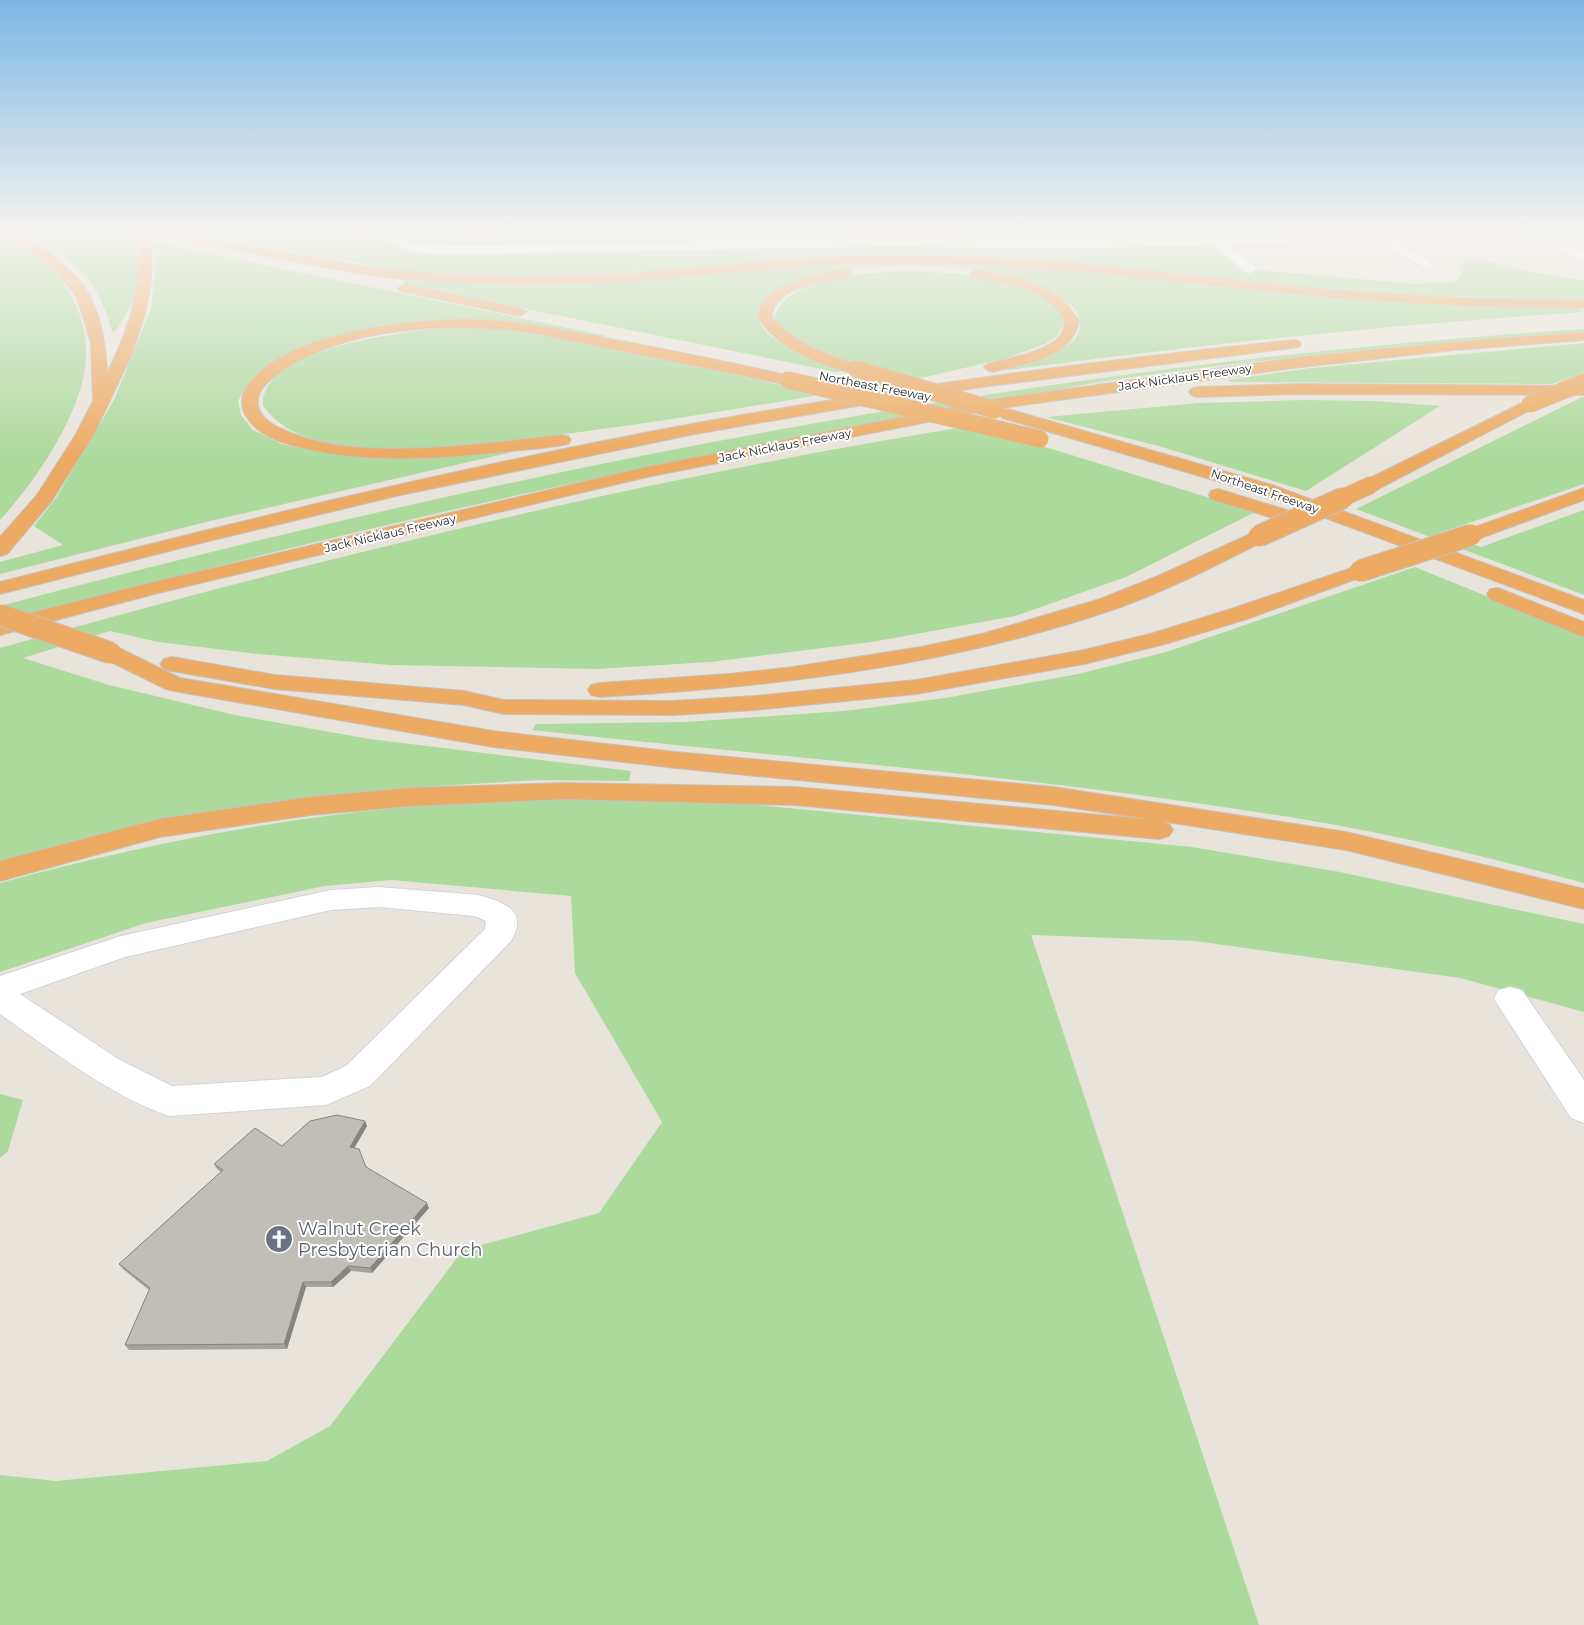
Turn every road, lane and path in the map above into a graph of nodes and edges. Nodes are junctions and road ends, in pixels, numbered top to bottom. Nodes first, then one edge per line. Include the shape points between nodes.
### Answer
1 (87, 308) edge
2 (140, 308) edge
3 (501, 308) edge
4 (767, 308) edge
5 (1064, 308) edge
6 (1584, 336) edge
7 (1310, 342) dead end
8 (1584, 382) edge
9 (915, 386) edge
10 (915, 386) edge
11 (915, 386) edge
12 (915, 386) edge
13 (1584, 391) edge
14 (100, 401) junction
15 (853, 402) junction
16 (792, 412) junction
17 (1008, 414) junction
18 (882, 426) junction
19 (1584, 494) edge
20 (0, 550) edge
21 (0, 588) edge
22 (1584, 607) edge
23 (0, 616) edge
24 (0, 628) edge
25 (1584, 630) edge
26 (111, 653) junction
27 (464, 698) junction
28 (1346, 841) junction
29 (0, 871) edge
30 (1584, 899) edge
31 (0, 988) edge
32 (0, 997) edge
33 (1510, 999) dead end
34 (1584, 1108) edge

1 - 14 highway via 98,343
2 - 14 highway via 124,354
3 - 17 highway, Northeast Freeway, bridge
4 - 11 highway, bridge via 765,318 774,331 789,342 816,356
5 - 10 highway, bridge via 1072,321 1065,339 1050,349
6 - 18 highway, Jack Nicklaus Freeway via 1302,362 994,404
7 - 15 highway, Jack Nicklaus Freeway via 1143,361
8 - 27 highway, bridge via 1530,404 1372,485 1174,578 1108,604 1025,629 830,670 708,683 593,691 525,691
9 - 15 highway, bridge
12 - 17 highway, bridge
13 - 18 highway via 1224,391 1086,402
14 - 20 highway via 85,434 44,498
15 - 16 highway, Jack Nicklaus Freeway
16 - 21 highway, Jack Nicklaus Freeway via 532,462 300,513
16 - 25 highway, bridge via 516,445 378,453 328,448 289,438 256,418 249,400 256,385 276,368 295,356 322,346 381,331 452,324 528,328 716,363 1040,439 1317,526 1502,595
17 - 22 highway, Northeast Freeway via 1265,489
18 - 24 highway, Jack Nicklaus Freeway via 647,472 150,589
19 - 27 highway, bridge via 1239,614 1158,639 1002,674 836,696 673,708 504,707
23 - 26 highway, bridge
26 - 27 highway via 275,682
26 - 28 highway via 174,684 492,739 1053,796
28 - 29 highway via 1180,832 795,796 564,791 410,797 311,806 160,828
28 - 30 highway
31 - 32 street via 121,947 330,900 389,898 479,906 502,916 500,933 358,1076 326,1091 169,1101 108,1070
33 - 34 street

